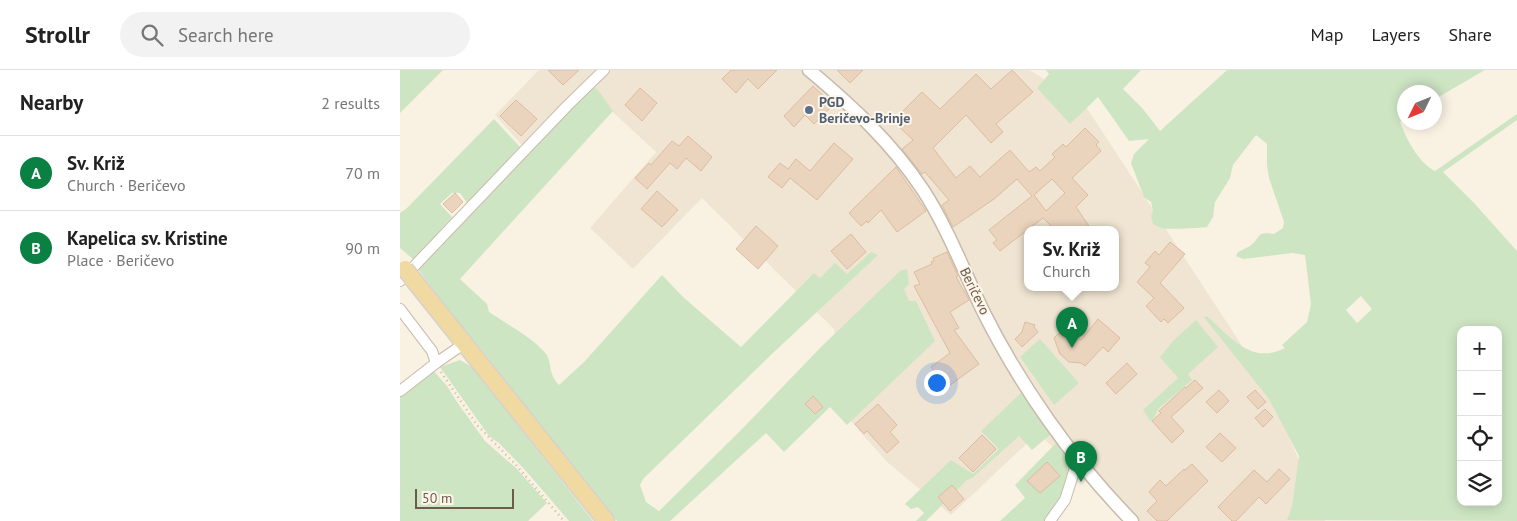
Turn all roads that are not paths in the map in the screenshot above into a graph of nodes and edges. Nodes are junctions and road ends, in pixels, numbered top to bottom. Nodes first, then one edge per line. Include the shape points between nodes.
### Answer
1 (604, 70) edge
2 (809, 70) edge
3 (404, 273) edge
4 (400, 309) edge
5 (465, 343) junction
6 (436, 362) junction
7 (400, 391) edge
8 (1077, 459) junction
9 (606, 521) edge
10 (1050, 521) edge
11 (1132, 521) edge

1 - 3 street
2 - 8 street, Beričevo via 871,126 923,191 1007,354
3 - 5 main road
4 - 6 street via 432,351
5 - 6 street
5 - 9 main road
6 - 7 street
8 - 10 street via 1065,500
8 - 11 street, Beričevo

